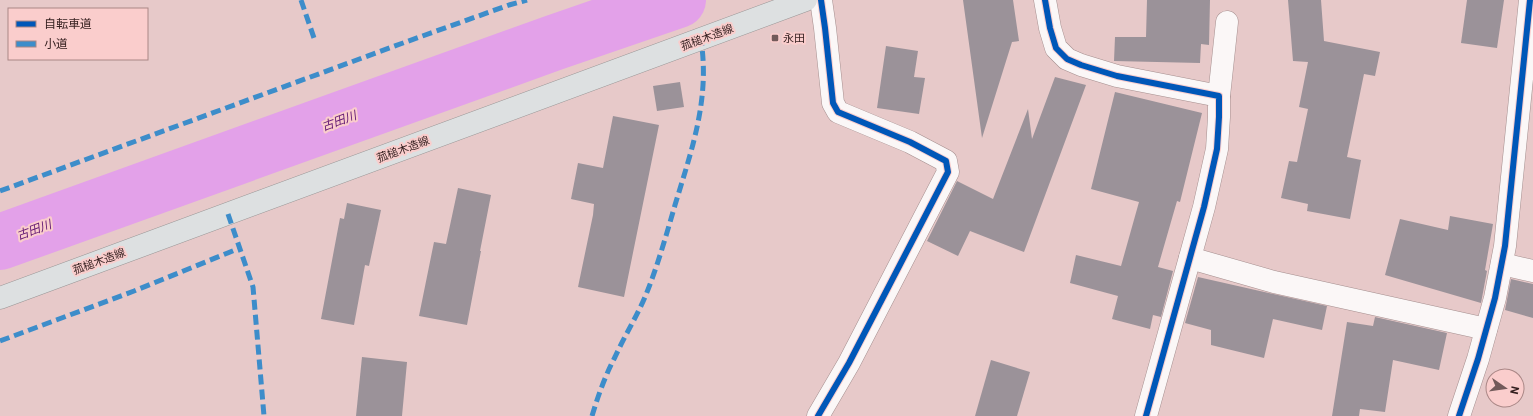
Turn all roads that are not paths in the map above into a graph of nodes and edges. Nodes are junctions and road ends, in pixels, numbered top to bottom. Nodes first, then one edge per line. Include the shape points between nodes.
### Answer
1 (806, 0) edge
2 (820, 0) edge
3 (1045, 0) edge
4 (1531, 4) edge
5 (1227, 22) dead end
6 (1219, 96) junction
7 (1190, 258) junction
8 (1502, 264) junction
9 (1533, 271) edge
10 (0, 298) edge
11 (1486, 329) junction
12 (818, 416) edge
13 (1146, 416) edge
14 (1459, 416) edge

1 - 10 main road, 菰槌木造線
2 - 12 street via 833,103 838,112 910,142 946,161 948,172 849,363
3 - 6 street via 1056,48 1067,59 1117,76
4 - 8 street
5 - 6 street
6 - 7 street via 1217,149
7 - 11 street via 1282,283
7 - 13 street
8 - 9 street
8 - 11 street
11 - 14 street

